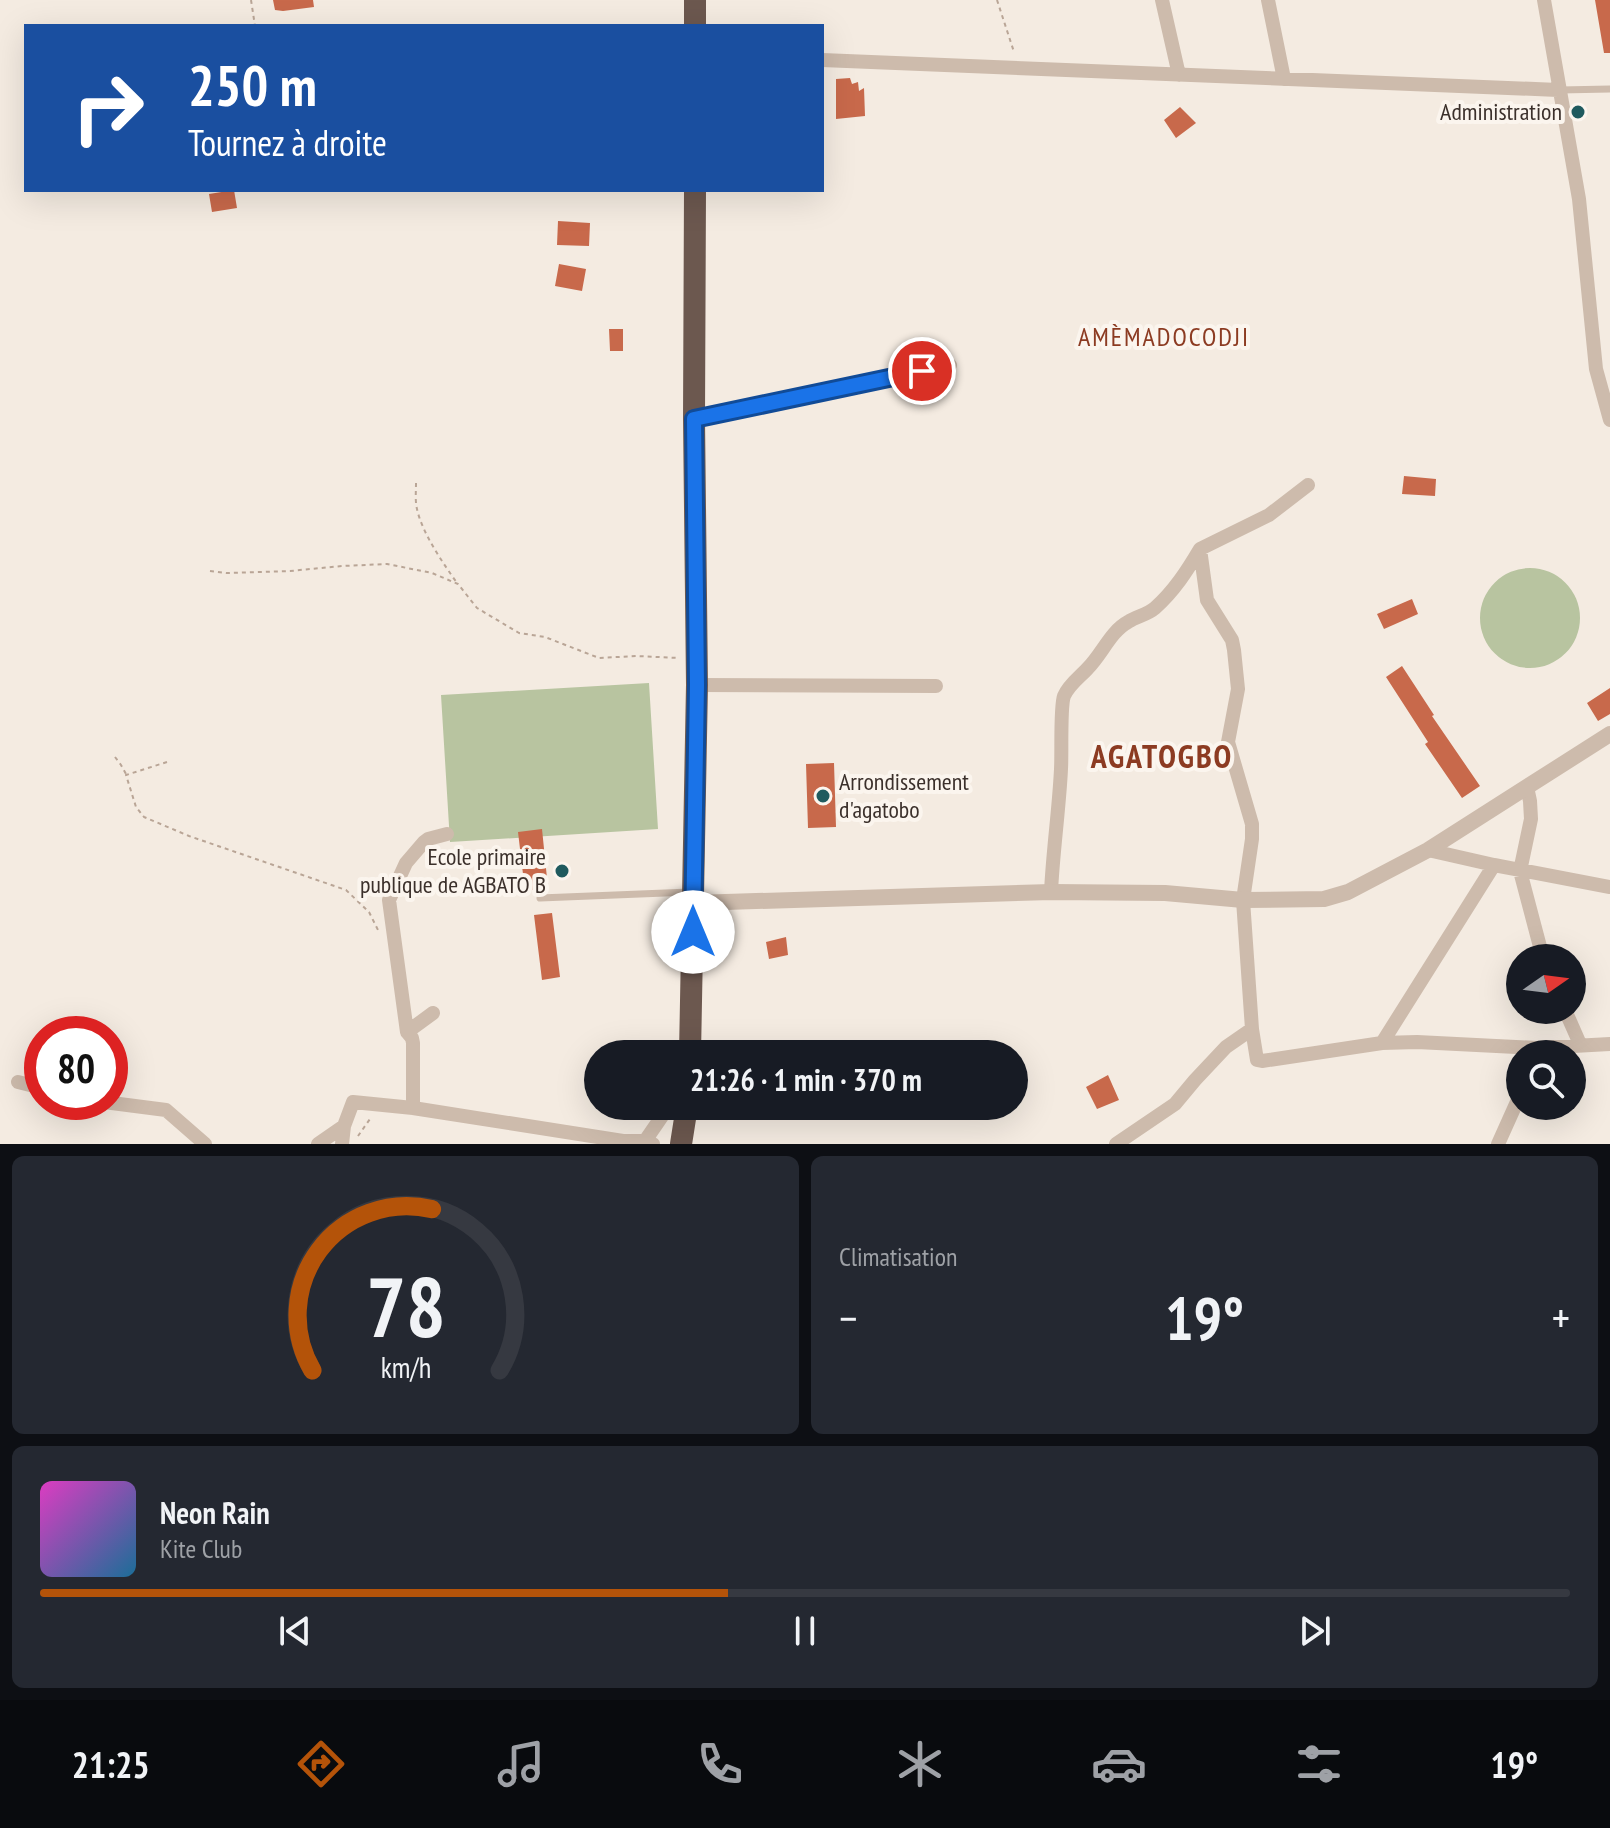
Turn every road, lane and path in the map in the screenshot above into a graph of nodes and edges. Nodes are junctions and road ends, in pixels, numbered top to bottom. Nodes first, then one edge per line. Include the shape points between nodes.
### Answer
1 (251, 0) edge
2 (695, 0) edge
3 (997, 0) edge
4 (1162, 0) edge
5 (1268, 0) edge
6 (1544, 0) edge
7 (255, 24) edge
8 (695, 24) edge
9 (1014, 56) dead end
10 (824, 60) edge
11 (1179, 75) junction
12 (1284, 79) junction
13 (1610, 89) edge
14 (1558, 90) junction
15 (695, 192) edge
16 (950, 365) dead end
17 (694, 419) junction
18 (1610, 420) edge
19 (416, 483) dead end
20 (1308, 485) dead end
21 (1200, 549) junction
22 (210, 571) dead end
23 (458, 584) junction
24 (696, 661) junction
25 (697, 685) junction
26 (936, 686) dead end
27 (1610, 734) edge
28 (115, 757) dead end
29 (167, 762) dead end
30 (126, 775) junction
31 (1527, 787) junction
32 (447, 834) dead end
33 (1428, 850) junction
34 (1494, 865) junction
35 (1520, 871) junction
36 (1610, 887) edge
37 (1051, 892) junction
38 (540, 898) dead end
39 (694, 898) junction
40 (1243, 900) junction
41 (369, 912) dead end
42 (1539, 944) edge
43 (433, 1013) dead end
44 (1252, 1029) junction
45 (407, 1032) junction
46 (690, 1040) edge
47 (1382, 1043) junction
48 (1586, 1044) edge
49 (1610, 1044) edge
50 (1506, 1049) edge
51 (18, 1082) dead end
52 (24, 1084) edge
53 (379, 1104) junction
54 (128, 1105) edge
55 (413, 1108) junction
56 (661, 1120) edge
57 (685, 1120) edge
58 (1509, 1120) edge
59 (344, 1126) junction
60 (649, 1142) edge
61 (205, 1144) edge
62 (318, 1144) edge
63 (342, 1144) edge
64 (353, 1144) edge
65 (681, 1144) edge
66 (1116, 1144) edge
67 (1498, 1144) edge

1 - 7 path
2 - 8 highway
3 - 9 path
4 - 11 street
5 - 12 street
6 - 14 street
10 - 11 street
11 - 12 street
12 - 14 street
13 - 14 lane
14 - 18 street via 1579,199 1596,369
15 - 17 highway
16 - 17 street
17 - 24 highway
19 - 23 path via 416,509
20 - 21 street via 1261,520
21 - 37 street via 1177,586 1154,609 1127,622 1062,699
21 - 40 street via 1207,600 1234,650 1238,689 1228,742 1252,824
22 - 23 path via 387,564
23 - 24 path via 477,608 519,633 599,658
24 - 25 highway
25 - 26 street
25 - 39 highway
27 - 31 street
28 - 30 path
29 - 30 path
30 - 41 path via 144,817 346,890
31 - 33 street
31 - 35 street via 1531,819
32 - 45 street via 424,842 406,863 389,900
33 - 34 street
33 - 40 street via 1340,895
34 - 35 street
34 - 47 street
35 - 36 street
35 - 42 street
37 - 39 street
37 - 40 street
38 - 39 lane
39 - 46 highway
40 - 44 street
43 - 45 street
44 - 47 street via 1259,1062
44 - 66 street via 1226,1047 1175,1104
45 - 55 street via 413,1043
47 - 50 street
48 - 49 street
51 - 52 street
53 - 55 street
53 - 59 street via 353,1102
53 - 64 path
54 - 61 street via 166,1110
55 - 60 street
56 - 60 street
57 - 65 highway
58 - 67 street
59 - 62 street
59 - 63 street

